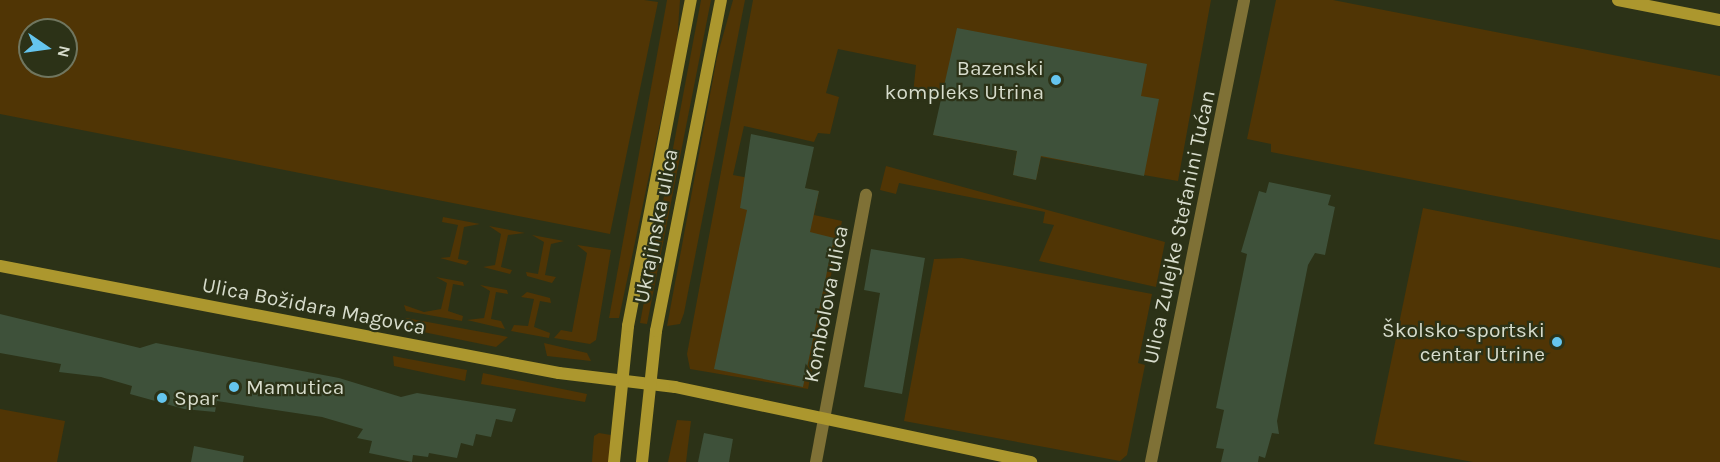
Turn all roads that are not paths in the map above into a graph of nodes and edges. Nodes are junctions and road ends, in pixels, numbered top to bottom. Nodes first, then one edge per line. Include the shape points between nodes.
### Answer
1 (691, 0) edge
2 (721, 0) edge
3 (1244, 0) edge
4 (1618, 0) edge
5 (1720, 20) edge
6 (866, 195) dead end
7 (0, 266) edge
8 (620, 381) junction
9 (648, 384) junction
10 (823, 420) junction
11 (614, 462) edge
12 (642, 462) edge
13 (816, 462) edge
14 (1031, 462) edge
15 (1151, 462) edge

1 - 8 street, Ukrajinska ulica
2 - 9 street, Ukrajinska ulica
3 - 15 street, Ulica Zulejke Stefanini Tućan
4 - 5 street
6 - 10 street, Kombolova ulica
7 - 8 street, Ulica Božidara Magovca
8 - 9 street, Ulica Božidara Magovca
8 - 11 street, Ukrajinska ulica
9 - 10 street
9 - 12 street, Ukrajinska ulica
10 - 13 street, Kombolova ulica
10 - 14 street

